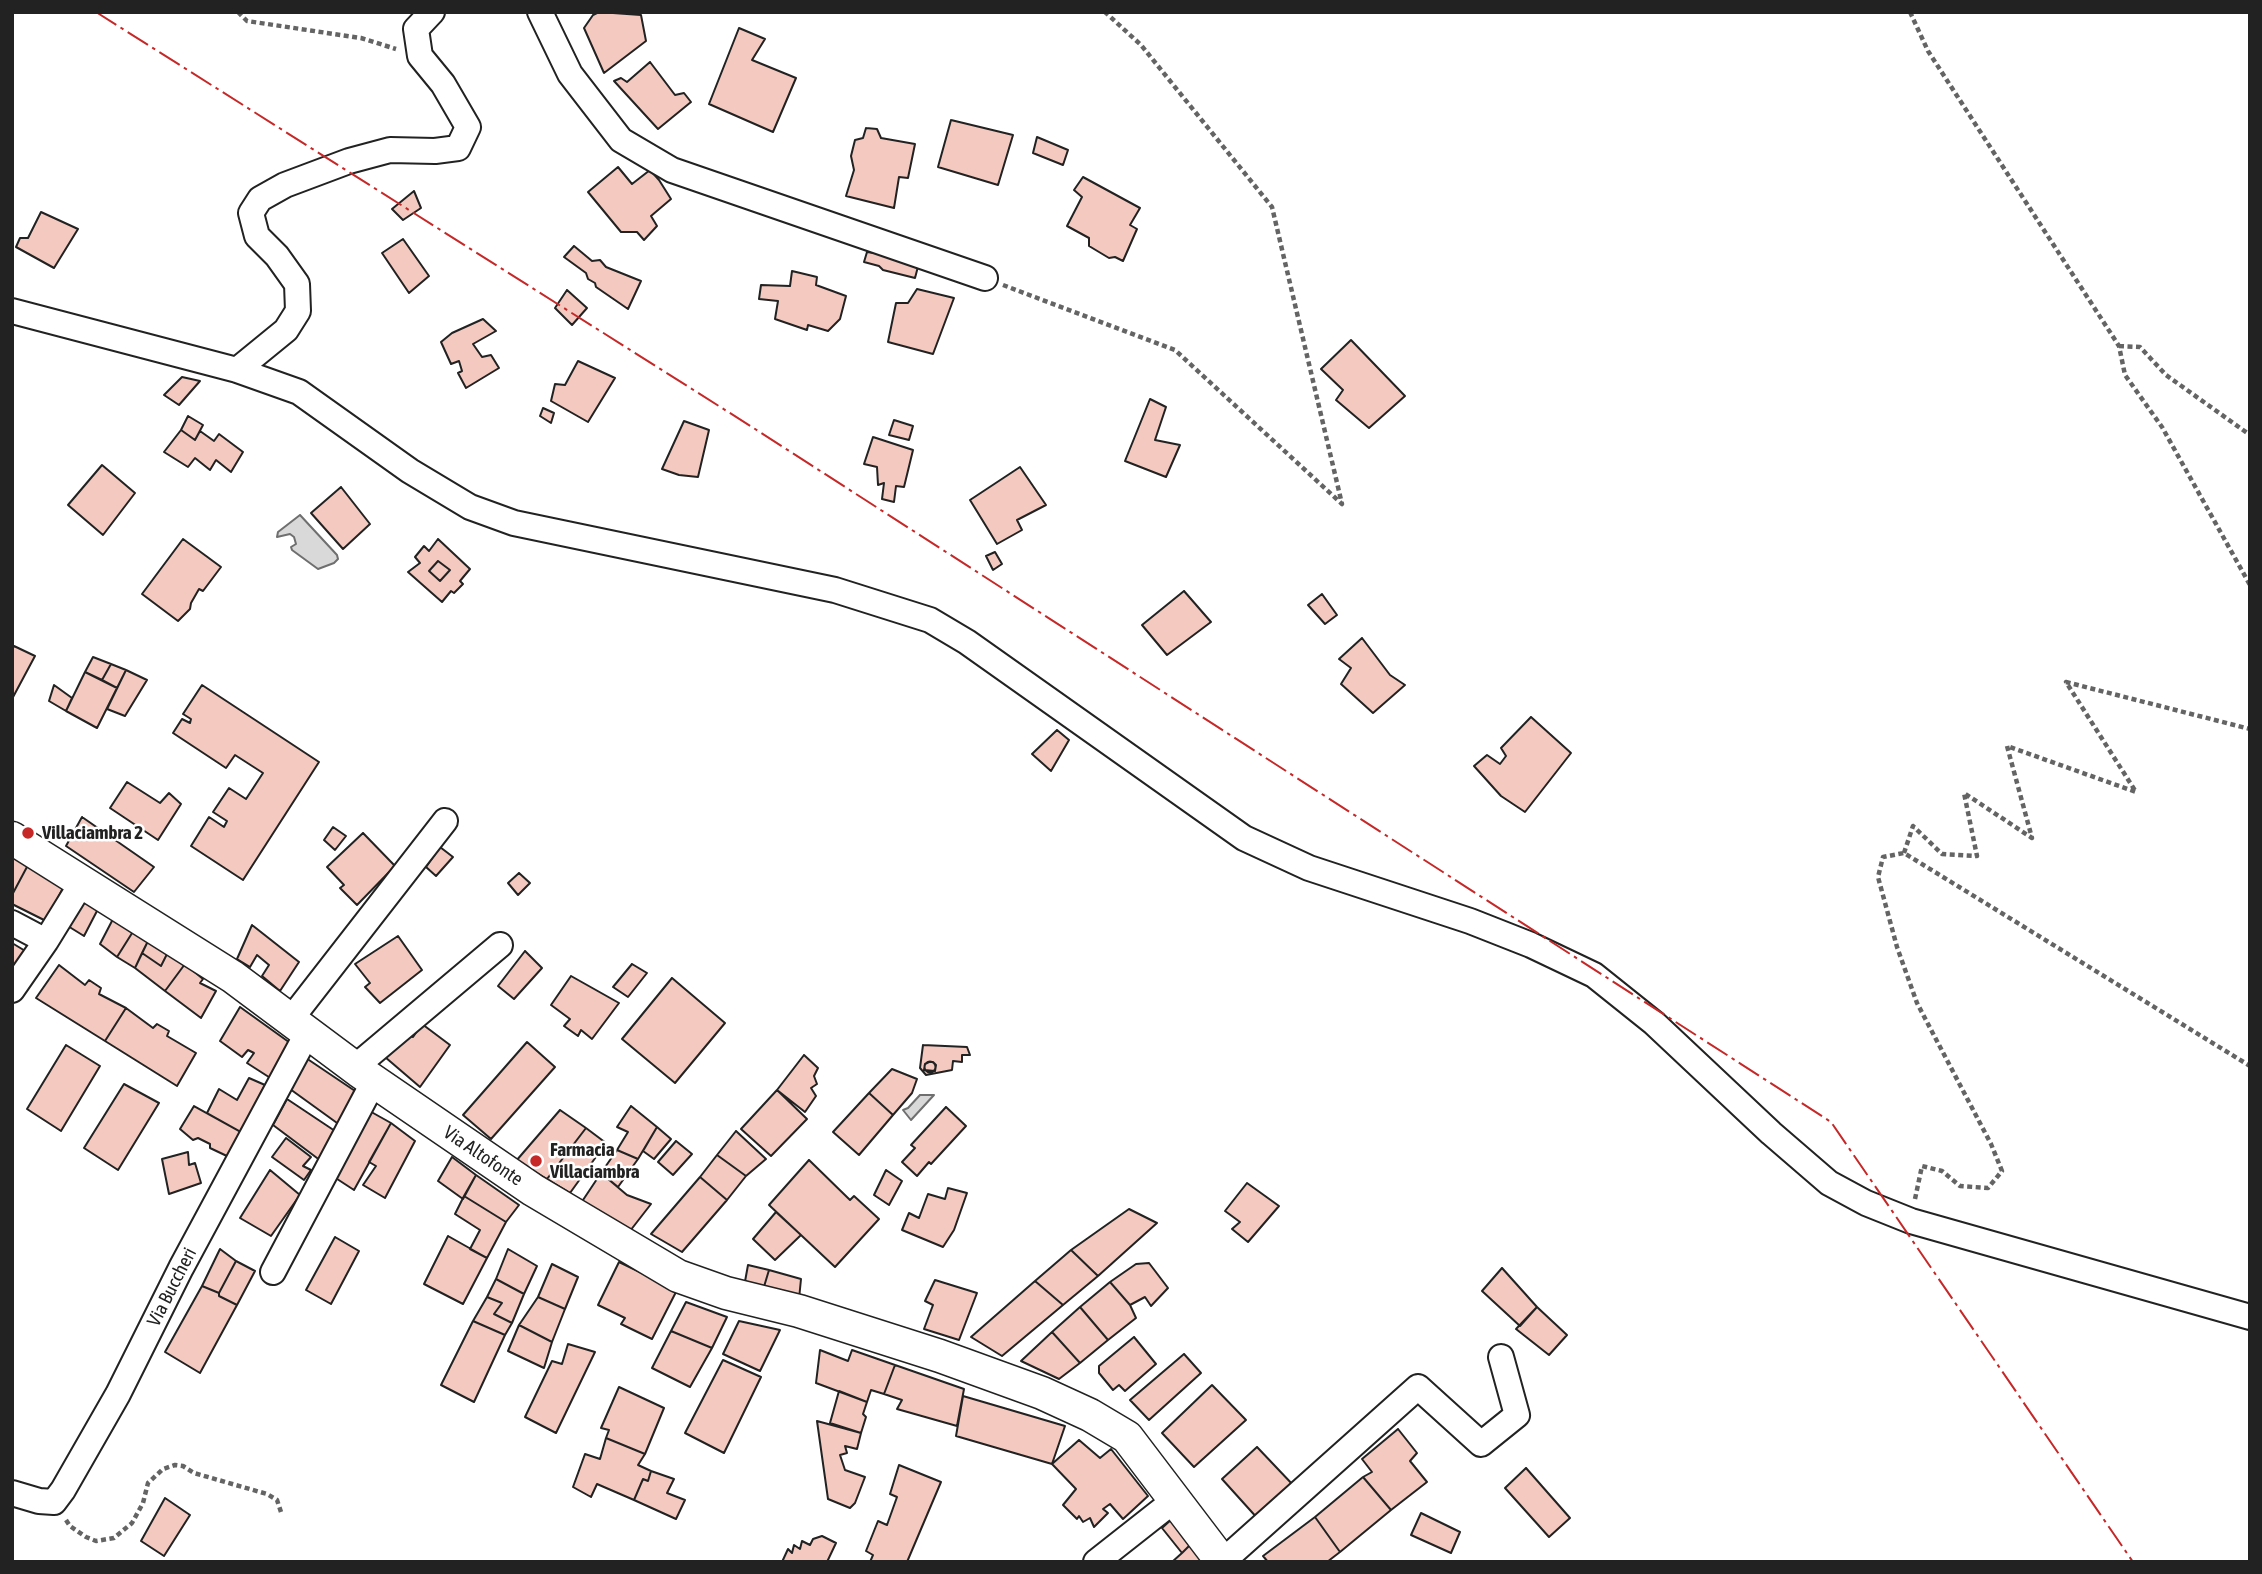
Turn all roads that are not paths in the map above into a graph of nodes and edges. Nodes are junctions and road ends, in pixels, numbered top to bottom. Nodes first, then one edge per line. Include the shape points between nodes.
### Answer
1 (432, 12) edge
2 (540, 12) edge
3 (985, 278) road end
4 (12, 311) edge
5 (237, 370) junction
6 (445, 821) dead end
7 (12, 838) edge
8 (83, 881) junction
9 (12, 923) edge
10 (46, 941) junction
11 (500, 945) dead end
12 (12, 990) edge
13 (300, 1025) junction
14 (364, 1074) junction
15 (273, 1272) dead end
16 (2250, 1317) edge
17 (1501, 1357) dead end
18 (12, 1493) edge
19 (1176, 1499) junction
20 (1096, 1562) edge
21 (1222, 1562) edge

1 - 5 street via 416,29 420,56 468,127 458,148 390,150 285,185 260,199 251,213 257,236 297,284 298,311 286,330
2 - 3 street via 570,74 621,140 672,170
4 - 5 street
5 - 16 street via 299,392 470,508 514,523 835,590 930,620 1244,838 1309,868 1531,944 1594,975 1654,1023 1829,1183 1866,1203 1911,1221
6 - 13 street, Via Buccheri
7 - 8 main road, Via Altofonte
8 - 10 street
8 - 13 main road, Via Altofonte
9 - 10 street
10 - 12 street
11 - 14 street
13 - 14 main road, Via Altofonte
13 - 18 street, Via Buccheri via 118,1394 54,1502
14 - 15 street
14 - 19 main road, Via Altofonte via 533,1190 678,1276 940,1356 1042,1392 1090,1415 1127,1437
17 - 21 street via 1517,1415 1480,1444 1418,1387
19 - 20 street
19 - 21 main road, Via Altofonte

